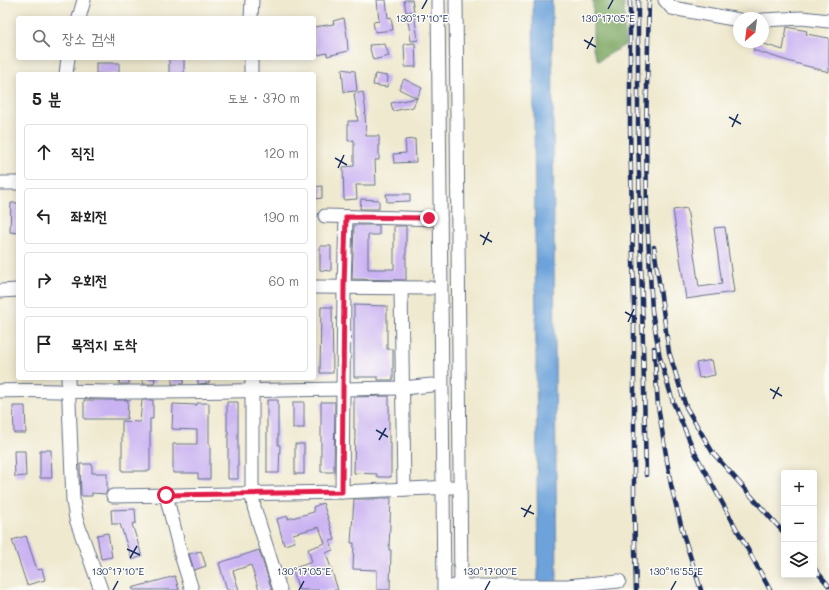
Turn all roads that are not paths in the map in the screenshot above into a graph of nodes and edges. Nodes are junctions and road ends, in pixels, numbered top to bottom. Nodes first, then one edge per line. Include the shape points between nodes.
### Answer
1 (84, 0) edge
2 (252, 0) edge
3 (438, 0) edge
4 (456, 0) edge
5 (665, 0) edge
6 (80, 16) edge
7 (251, 16) edge
8 (733, 19) edge
9 (769, 20) edge
10 (829, 21) edge
11 (68, 60) edge
12 (251, 60) edge
13 (66, 72) edge
14 (251, 72) edge
15 (0, 183) edge
16 (16, 183) edge
17 (325, 216) dead end
18 (346, 217) junction
19 (440, 219) junction
20 (316, 287) edge
21 (344, 287) junction
22 (401, 288) junction
23 (430, 288) dead end
24 (16, 290) edge
25 (0, 291) edge
26 (68, 384) edge
27 (252, 384) edge
28 (432, 385) dead end
29 (403, 388) junction
30 (343, 389) junction
31 (0, 391) edge
32 (443, 487) junction
33 (460, 487) junction
34 (404, 489) junction
35 (342, 492) junction
36 (252, 494) junction
37 (166, 495) junction
38 (113, 496) dead end
39 (618, 581) dead end
40 (444, 588) edge
41 (462, 588) edge
42 (101, 590) edge
43 (192, 590) edge
44 (280, 590) edge

1 - 6 street
2 - 7 street
3 - 19 street
4 - 33 street
5 - 8 street via 672,8
9 - 10 street via 802,18
11 - 13 street
12 - 14 street
15 - 16 street
17 - 18 street
18 - 19 street
18 - 21 street
19 - 32 street
20 - 21 street
21 - 22 street
21 - 30 street
22 - 23 street
22 - 29 street
24 - 25 street
26 - 27 street via 115,393
26 - 31 street via 32,390
26 - 42 street via 73,501 76,519
27 - 30 street
27 - 36 street
28 - 29 street
29 - 30 street
29 - 34 street
30 - 35 street
32 - 33 street
32 - 34 street
32 - 40 street
33 - 41 street
34 - 35 street
35 - 36 street
36 - 37 street
36 - 44 street
37 - 38 street
37 - 43 street
39 - 41 street via 567,586
40 - 41 street

